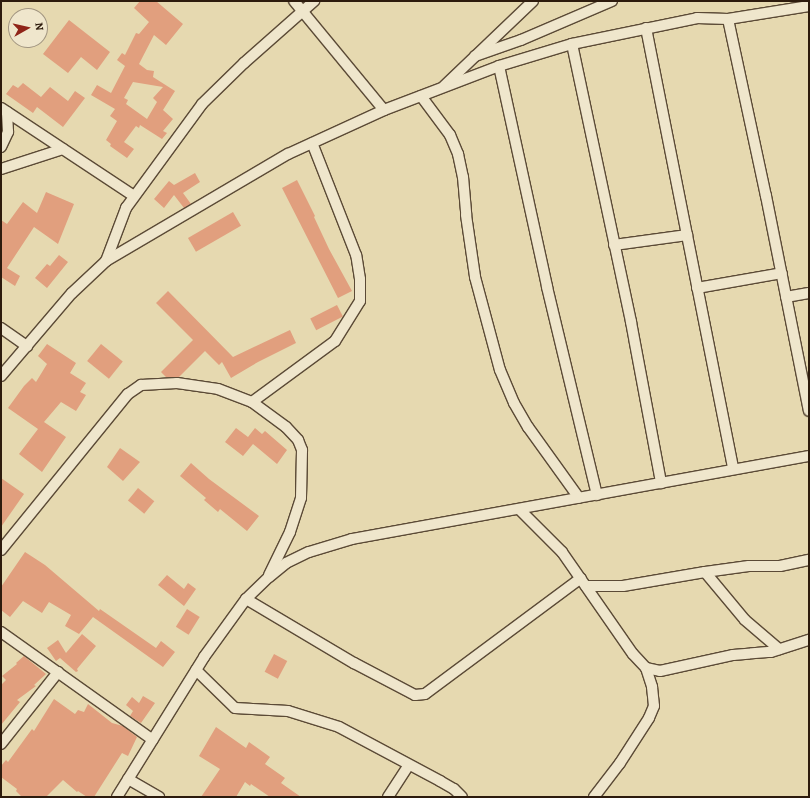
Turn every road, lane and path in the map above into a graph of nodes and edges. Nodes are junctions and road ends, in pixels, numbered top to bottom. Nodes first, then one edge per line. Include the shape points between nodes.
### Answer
1 (294, 1) edge
2 (314, 1) edge
3 (533, 1) edge
4 (612, 1) edge
5 (809, 6) edge
6 (302, 10) junction
7 (728, 19) junction
8 (646, 28) junction
9 (572, 44) junction
10 (475, 56) junction
11 (499, 66) junction
12 (442, 88) junction
13 (421, 96) junction
14 (4, 110) edge
15 (384, 110) junction
16 (312, 143) junction
17 (1, 147) edge
18 (63, 149) junction
19 (1, 169) edge
20 (134, 196) junction
21 (687, 235) junction
22 (614, 245) junction
23 (106, 261) junction
24 (782, 272) junction
25 (697, 288) junction
26 (809, 293) edge
27 (786, 297) junction
28 (1, 328) edge
29 (27, 346) junction
30 (805, 372) edge
31 (1, 376) edge
32 (252, 402) junction
33 (809, 411) edge
34 (809, 456) edge
35 (733, 469) junction
36 (661, 483) junction
37 (597, 495) junction
38 (579, 498) junction
39 (520, 509) junction
40 (1, 550) edge
41 (809, 560) edge
42 (706, 572) junction
43 (269, 577) junction
44 (583, 582) junction
45 (246, 599) junction
46 (1, 632) edge
47 (809, 640) edge
48 (779, 650) junction
49 (646, 668) junction
50 (196, 670) junction
51 (58, 672) junction
52 (153, 740) junction
53 (1, 744) edge
54 (409, 765) junction
55 (128, 780) junction
56 (117, 797) edge
57 (159, 797) edge
58 (388, 797) edge
59 (462, 797) edge
60 (594, 797) edge

1 - 6 street
2 - 6 street
3 - 10 street
4 - 10 street via 521,40
5 - 7 street
6 - 15 street
6 - 20 street via 202,104
7 - 8 street via 697,18
7 - 24 street
8 - 9 street
8 - 21 street
9 - 11 street
9 - 22 street
10 - 12 street
11 - 12 street
11 - 37 street via 547,287
12 - 13 street
13 - 15 street
13 - 38 street via 450,135 458,154 475,277 500,370 528,427
14 - 17 street via 8,132
14 - 18 street
15 - 16 street
16 - 23 street via 288,154
16 - 32 street via 356,255 360,301 335,341
18 - 19 street
18 - 20 street
20 - 23 street via 126,208
21 - 22 street
21 - 25 street
22 - 36 street
23 - 29 street via 72,293
24 - 25 street
24 - 27 street
25 - 35 street
26 - 27 street
27 - 30 street
28 - 29 street
29 - 31 street
30 - 33 street
32 - 40 street via 198,386 177,383 141,385 128,394
32 - 43 street via 286,427 298,440 302,450 301,498 290,532
34 - 35 street
35 - 36 street
36 - 37 street
37 - 38 street
38 - 39 street
39 - 43 street via 352,539 309,552 286,563
39 - 44 street via 562,552
41 - 42 street via 780,566 749,566
42 - 44 street via 623,586
42 - 48 street via 745,620
43 - 45 street
44 - 45 street via 426,694 416,695
44 - 49 street via 633,654
45 - 50 street
46 - 51 street
47 - 48 street
48 - 49 street via 732,655 660,671
49 - 60 street via 654,706 620,763
50 - 52 street
50 - 54 street via 235,708 288,711 308,716 339,727
51 - 52 street
51 - 53 street
52 - 55 street
54 - 58 street
54 - 59 street via 445,783
55 - 56 street
55 - 57 street

